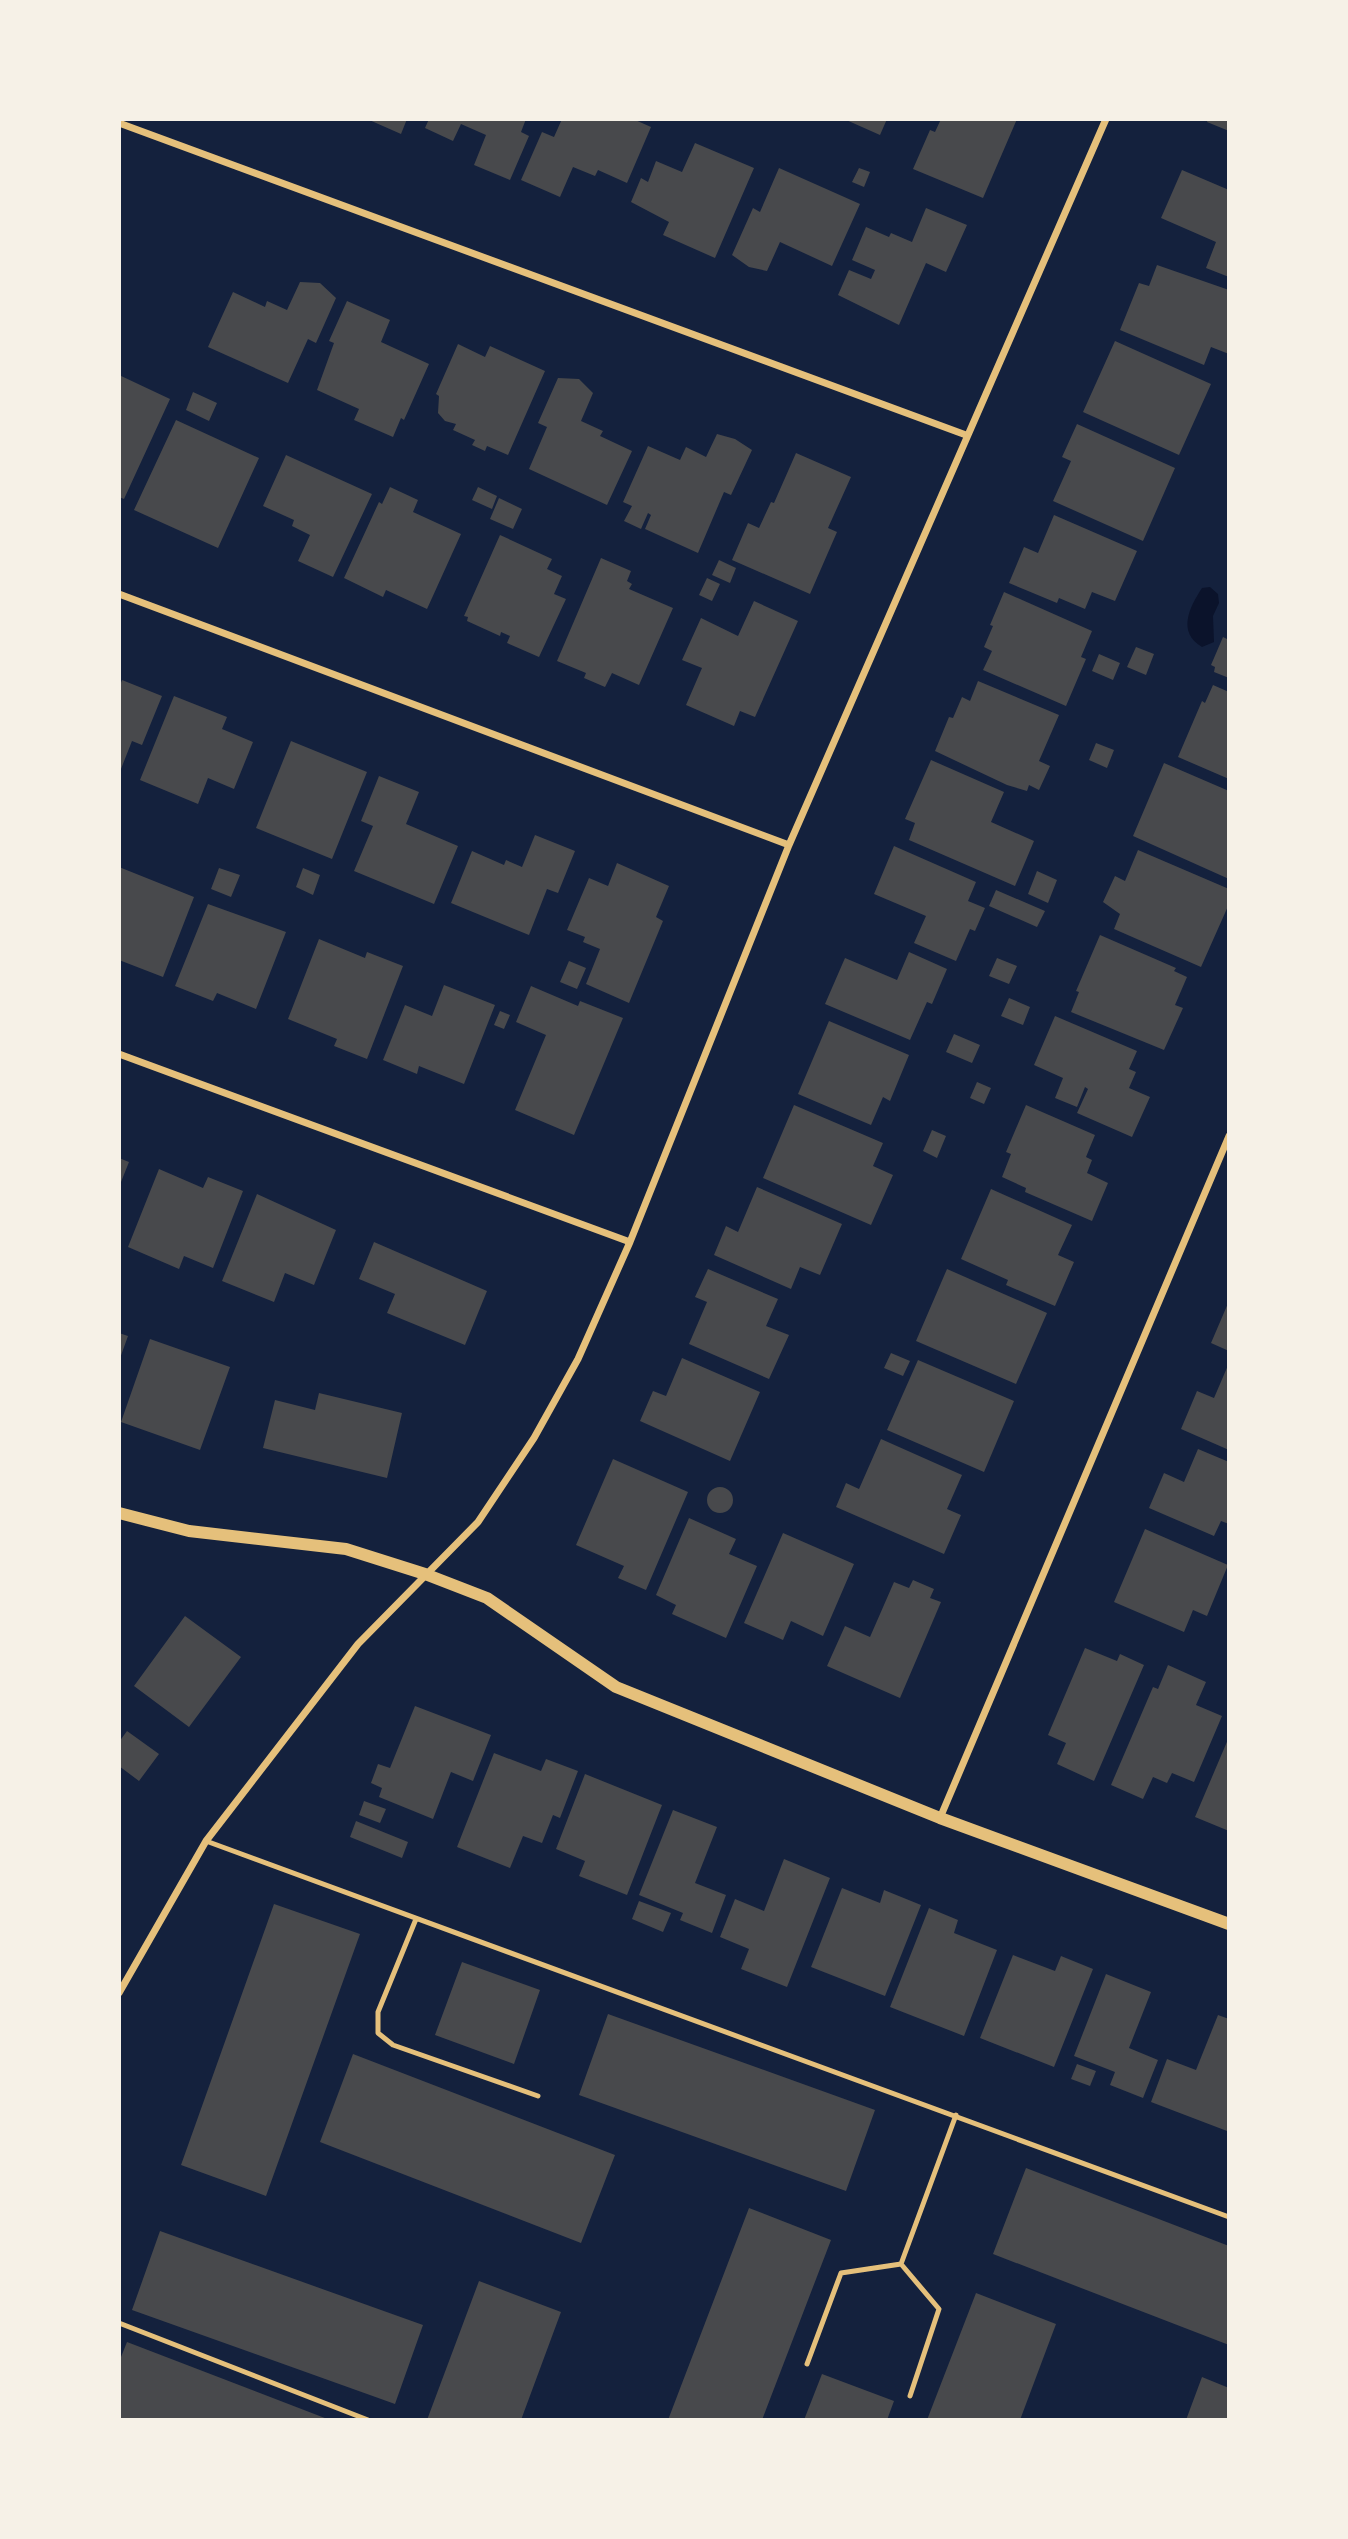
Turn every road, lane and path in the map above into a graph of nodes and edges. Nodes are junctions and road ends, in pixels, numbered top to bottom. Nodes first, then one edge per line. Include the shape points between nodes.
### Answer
1 (1106, 119) edge
2 (119, 123) edge
3 (966, 435) junction
4 (119, 594) edge
5 (789, 845) junction
6 (119, 1054) edge
7 (1229, 1136) edge
8 (630, 1242) junction
9 (119, 1514) edge
10 (425, 1574) junction
11 (940, 1818) junction
12 (206, 1841) junction
13 (416, 1919) junction
14 (1229, 1924) edge
15 (119, 1993) edge
16 (538, 2096) dead end
17 (956, 2115) junction
18 (1229, 2217) edge
19 (901, 2264) junction
20 (119, 2323) edge
21 (807, 2364) dead end
22 (910, 2396) dead end
23 (368, 2420) edge

1 - 3 street
2 - 3 street
3 - 5 street
4 - 5 street
5 - 8 street
6 - 8 street
7 - 11 street
8 - 10 street via 578,1359 534,1438 478,1522
9 - 10 street via 189,1531 346,1549
10 - 11 street via 487,1598 616,1687
10 - 12 street via 358,1644
11 - 14 street
12 - 13 lane
12 - 15 street
13 - 16 lane via 378,2012 378,2033 393,2045
13 - 17 lane
17 - 18 lane
17 - 19 lane
19 - 21 lane via 841,2273
19 - 22 lane via 939,2309
20 - 23 lane

